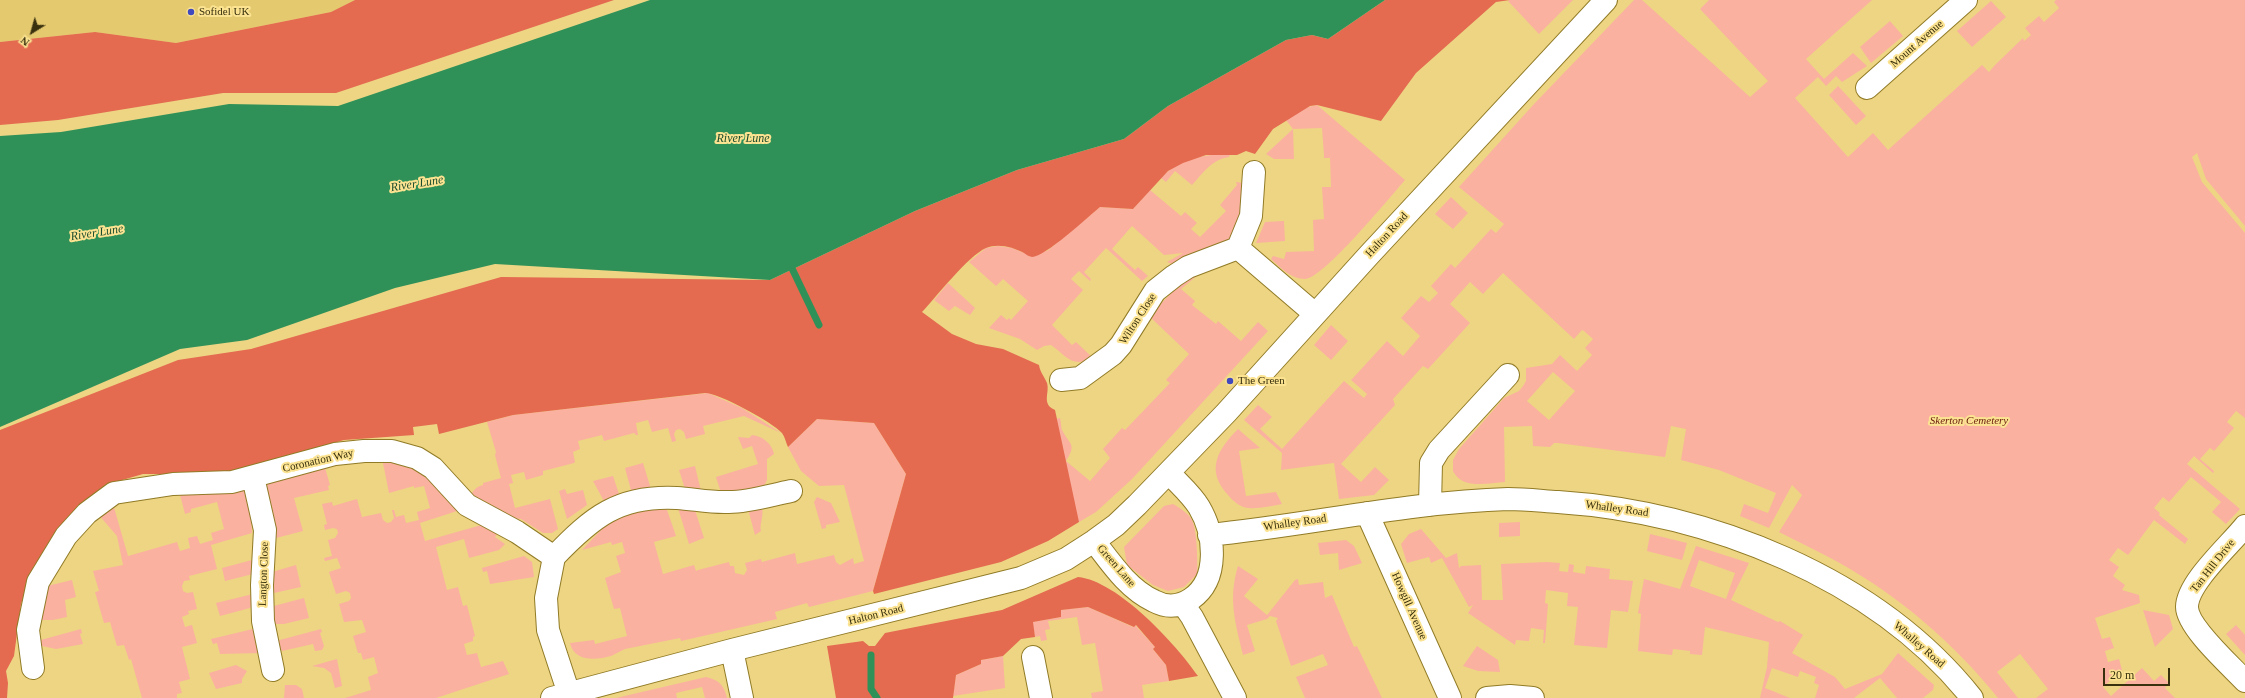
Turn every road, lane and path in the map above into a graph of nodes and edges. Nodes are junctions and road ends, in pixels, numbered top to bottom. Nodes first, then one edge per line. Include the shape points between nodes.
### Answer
1 (1606, 0) edge
2 (1966, 0) edge
3 (1867, 88) dead end
4 (1254, 172) dead end
5 (1238, 248) junction
6 (1315, 314) junction
7 (1508, 375) dead end
8 (1061, 380) dead end
9 (1169, 473) junction
10 (253, 477) junction
11 (791, 491) dead end
12 (1430, 505) junction
13 (1367, 513) junction
14 (2245, 526) edge
15 (1209, 534) junction
16 (1094, 541) junction
17 (554, 557) junction
18 (1183, 604) junction
19 (732, 650) junction
20 (1033, 657) dead end
21 (33, 668) dead end
22 (273, 670) dead end
23 (2245, 681) edge
24 (561, 696) edge
25 (1965, 696) edge
26 (742, 698) edge
27 (1041, 698) edge
28 (1235, 698) edge
29 (1450, 698) edge
30 (1487, 698) edge
31 (1533, 698) edge

1 - 6 street, Halton Road
2 - 3 street, Mount Avenue
4 - 5 street via 1251,216
5 - 6 street
5 - 8 street, Wilton Close via 1188,267 1174,276 1155,291 1121,345 1103,363 1080,378
6 - 9 street, Halton Road
7 - 12 street via 1439,450 1431,463
9 - 15 street via 1198,506
9 - 16 street, Halton Road via 1116,525
10 - 17 street, Coronation Way via 335,454 392,451 417,458 433,468 467,505 517,532
10 - 21 street, Coronation Way via 232,482 158,486 114,493 87,513 57,548 38,582 28,630
10 - 22 street, Langton Close via 265,530 263,621
11 - 17 street via 730,502 654,497 628,502 599,515 581,529
12 - 13 street, Whalley Road
12 - 25 street, Whalley Road via 1510,499 1570,502 1656,514 1714,530 1805,567 1846,590 1912,638 1947,670
13 - 15 street, Whalley Road
13 - 29 street, Howgill Avenue
14 - 23 street, Tan Hill Drive via 2192,590 2187,608 2194,625
15 - 18 street via 1213,557 1207,580 1203,589
16 - 18 street, Green Lane via 1116,570 1138,592 1164,605
16 - 19 street, Halton Road via 1066,558 1021,578
17 - 24 street via 546,598 548,630
18 - 28 street via 1192,616
19 - 24 street, Halton Road
19 - 26 street
20 - 27 street
30 - 31 street

